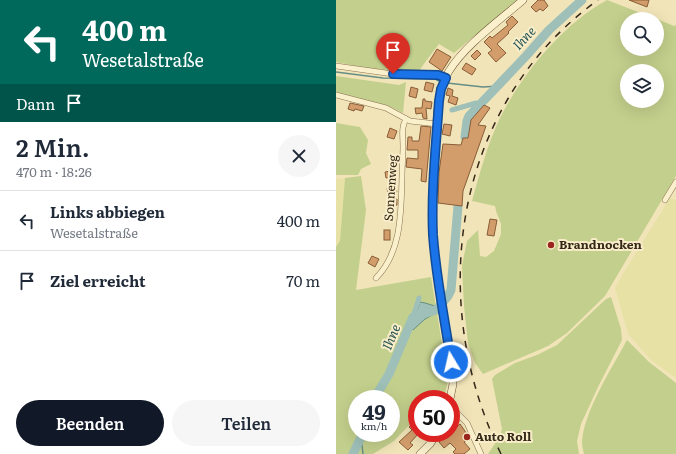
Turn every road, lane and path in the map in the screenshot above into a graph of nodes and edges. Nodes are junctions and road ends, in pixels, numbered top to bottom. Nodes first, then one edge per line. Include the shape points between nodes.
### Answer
1 (523, 0) edge
2 (336, 66) edge
3 (444, 81) junction
4 (336, 95) edge
5 (406, 119) junction
6 (437, 124) junction
7 (676, 182) edge
8 (665, 200) dead end
9 (376, 278) dead end
10 (452, 390) edge
11 (460, 416) edge
12 (431, 442) edge
13 (420, 454) edge
14 (481, 454) edge

1 - 3 main road via 473,44
2 - 3 street via 393,74 438,75
3 - 6 main road
4 - 5 street via 386,108
5 - 6 street
5 - 9 street, Sonnenweg via 403,125 401,212 396,239 389,261
6 - 10 main road via 432,197 433,235 452,373
7 - 8 street
11 - 14 street via 467,423
12 - 13 main road

